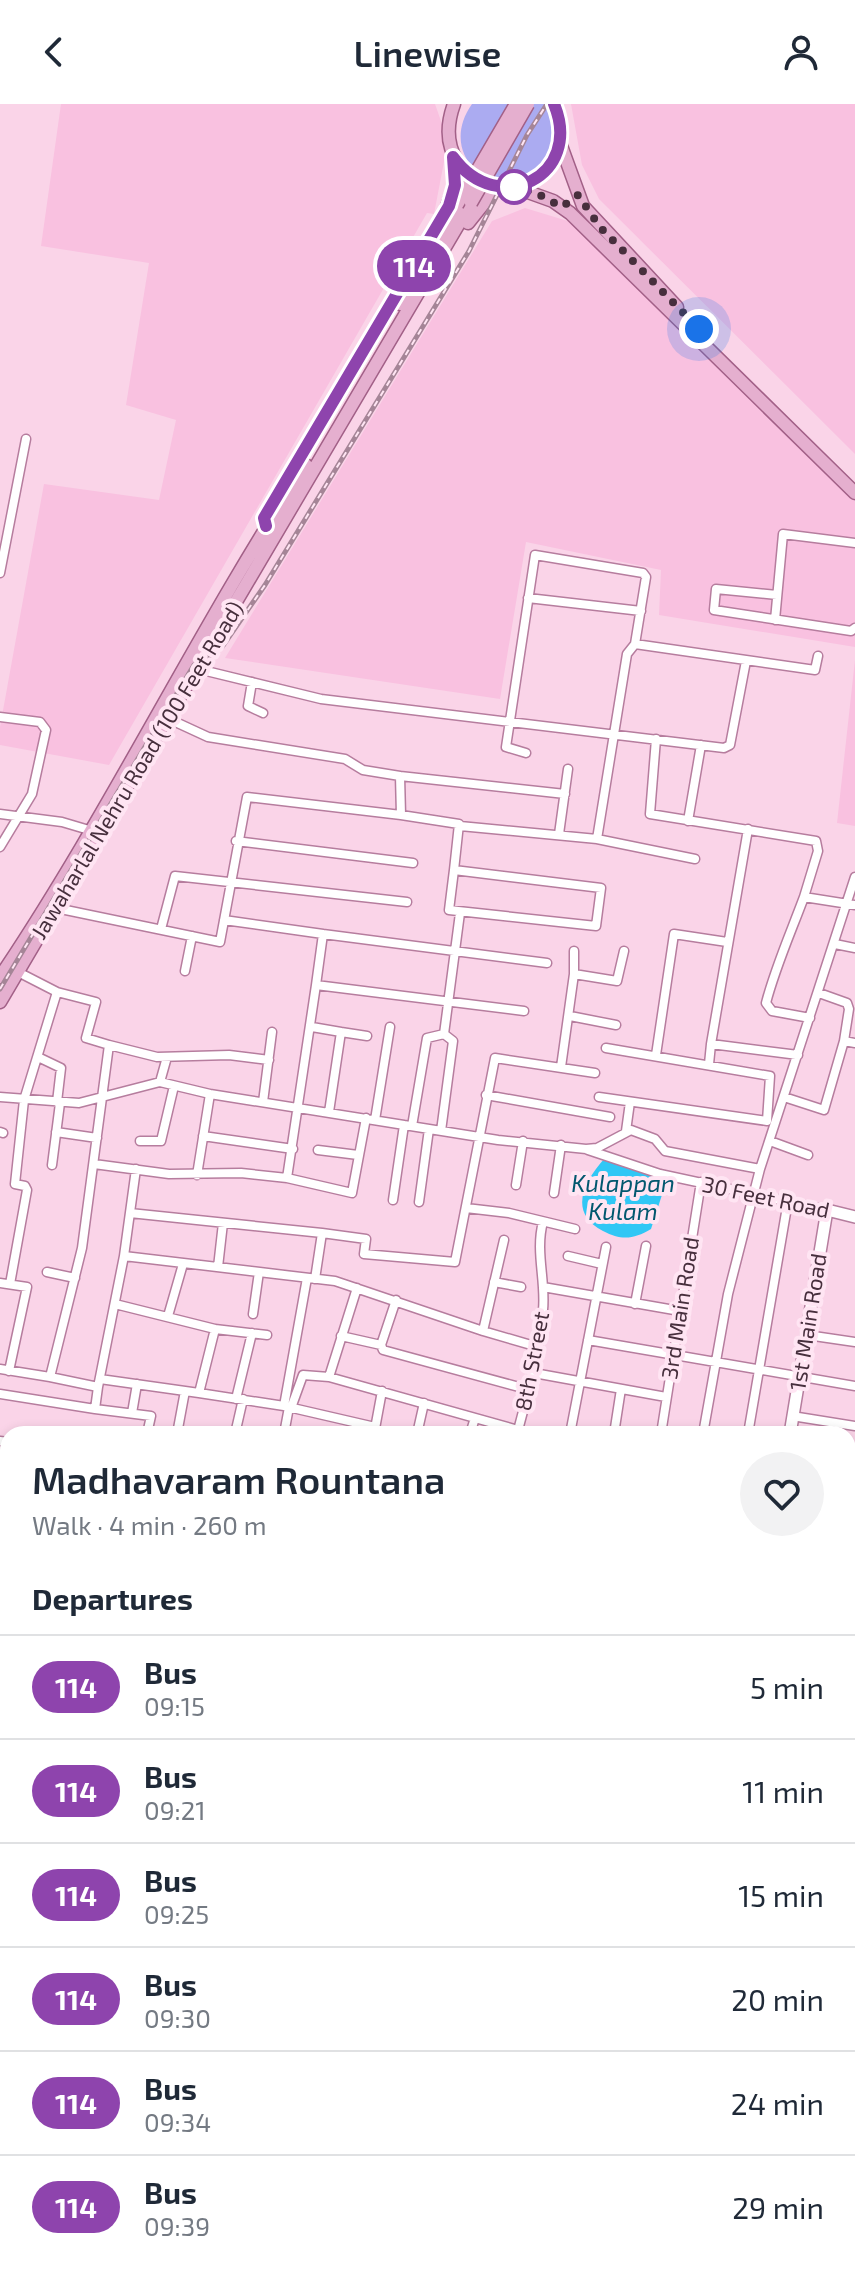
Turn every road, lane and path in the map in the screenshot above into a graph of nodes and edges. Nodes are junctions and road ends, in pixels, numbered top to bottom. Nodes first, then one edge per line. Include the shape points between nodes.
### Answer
1 (441, 104) edge
2 (454, 104) edge
3 (516, 104) edge
4 (528, 104) edge
5 (555, 104) edge
6 (448, 121) junction
7 (560, 143) junction
8 (453, 157) junction
9 (514, 187) junction
10 (496, 188) junction
11 (578, 195) junction
12 (562, 207) junction
13 (26, 439) dead end
14 (855, 482) edge
15 (855, 493) edge
16 (273, 522) junction
17 (273, 538) junction
18 (855, 543) edge
19 (0, 573) edge
20 (777, 595) junction
21 (528, 598) junction
22 (641, 611) junction
23 (775, 620) junction
24 (855, 628) edge
25 (635, 644) junction
26 (818, 656) dead end
27 (746, 661) junction
28 (198, 669) junction
29 (252, 682) junction
30 (263, 713) dead end
31 (0, 717) edge
32 (169, 719) junction
33 (508, 723) junction
34 (612, 737) junction
35 (656, 739) junction
36 (701, 745) junction
37 (526, 753) dead end
38 (568, 769) dead end
39 (400, 776) junction
40 (565, 794) junction
41 (0, 814) edge
42 (401, 815) junction
43 (19, 817) junction
44 (688, 821) junction
45 (460, 826) junction
46 (748, 829) junction
47 (89, 830) junction
48 (559, 834) junction
49 (597, 839) junction
50 (236, 841) junction
51 (0, 847) edge
52 (695, 859) dead end
53 (413, 863) dead end
54 (454, 870) junction
55 (855, 877) edge
56 (229, 882) junction
57 (804, 897) junction
58 (407, 902) dead end
59 (850, 904) edge
60 (56, 908) junction
61 (460, 913) junction
62 (224, 920) junction
63 (161, 929) junction
64 (323, 934) junction
65 (192, 936) junction
66 (727, 942) junction
67 (835, 944) junction
68 (855, 948) edge
69 (574, 951) dead end
70 (624, 951) dead end
71 (457, 952) junction
72 (547, 963) dead end
73 (185, 971) dead end
74 (18, 972) junction
75 (574, 974) junction
76 (0, 977) edge
77 (316, 985) junction
78 (57, 992) junction
79 (819, 993) junction
80 (450, 1001) junction
81 (0, 1002) edge
82 (524, 1011) dead end
83 (570, 1016) junction
84 (810, 1018) junction
85 (616, 1025) dead end
86 (312, 1027) junction
87 (390, 1027) dead end
88 (272, 1032) dead end
89 (341, 1032) junction
90 (444, 1034) junction
91 (367, 1036) dead end
92 (844, 1041) junction
93 (855, 1043) edge
94 (711, 1044) junction
95 (109, 1045) junction
96 (606, 1048) dead end
97 (656, 1055) junction
98 (798, 1055) junction
99 (38, 1057) junction
100 (167, 1057) junction
101 (269, 1060) junction
102 (709, 1064) junction
103 (561, 1067) junction
104 (595, 1073) dead end
105 (160, 1082) junction
106 (174, 1086) junction
107 (210, 1094) junction
108 (486, 1095) junction
109 (0, 1097) edge
110 (599, 1097) dead end
111 (784, 1097) junction
112 (24, 1100) junction
113 (103, 1100) junction
114 (58, 1102) junction
115 (263, 1102) junction
116 (630, 1102) junction
117 (299, 1108) junction
118 (329, 1112) junction
119 (610, 1117) dead end
120 (370, 1119) junction
121 (408, 1126) junction
122 (429, 1129) junction
123 (441, 1131) junction
124 (626, 1131) junction
125 (56, 1132) junction
126 (203, 1136) junction
127 (478, 1137) junction
128 (97, 1138) junction
129 (140, 1141) dead end
130 (523, 1141) junction
131 (770, 1141) junction
132 (561, 1145) junction
133 (293, 1149) junction
134 (586, 1149) junction
135 (318, 1150) dead end
136 (358, 1155) junction
137 (808, 1155) dead end
138 (94, 1164) junction
139 (52, 1165) dead end
140 (136, 1169) junction
141 (760, 1169) junction
142 (197, 1175) junction
143 (287, 1178) junction
144 (701, 1182) junction
145 (516, 1185) dead end
146 (554, 1193) dead end
147 (754, 1193) junction
148 (393, 1200) dead end
149 (788, 1201) junction
150 (419, 1202) dead end
151 (466, 1208) junction
152 (827, 1210) junction
153 (130, 1213) junction
154 (855, 1216) edge
155 (543, 1222) junction
156 (223, 1223) junction
157 (575, 1229) dead end
158 (322, 1233) junction
159 (504, 1240) dead end
160 (646, 1246) dead end
161 (606, 1247) dead end
162 (124, 1256) junction
163 (568, 1256) dead end
164 (183, 1264) junction
165 (602, 1264) junction
166 (218, 1267) junction
167 (47, 1272) dead end
168 (259, 1272) junction
169 (75, 1278) junction
170 (311, 1278) junction
171 (494, 1282) junction
172 (5, 1284) edge
173 (521, 1287) dead end
174 (543, 1287) junction
175 (357, 1288) junction
176 (596, 1297) junction
177 (396, 1300) junction
178 (115, 1304) junction
179 (635, 1304) junction
180 (680, 1311) junction
181 (253, 1314) dead end
182 (168, 1316) junction
183 (215, 1329) junction
184 (483, 1331) junction
185 (252, 1333) junction
186 (267, 1335) dead end
187 (807, 1335) junction
188 (341, 1336) junction
189 (588, 1340) junction
190 (855, 1341) edge
191 (381, 1345) junction
192 (538, 1347) junction
193 (673, 1354) junction
194 (718, 1362) junction
195 (758, 1369) junction
196 (4, 1370) edge
197 (534, 1373) junction
198 (50, 1377) junction
199 (329, 1377) junction
200 (800, 1377) junction
201 (580, 1381) junction
202 (99, 1383) junction
203 (137, 1384) junction
204 (855, 1386) edge
205 (621, 1389) junction
206 (530, 1390) junction
207 (185, 1391) junction
208 (382, 1391) junction
209 (199, 1393) junction
210 (0, 1394) edge
211 (666, 1397) junction
212 (240, 1399) junction
213 (424, 1403) junction
214 (288, 1407) junction
215 (95, 1409) junction
216 (132, 1413) junction
217 (792, 1416) junction
218 (475, 1418) junction
219 (839, 1424) joint
220 (149, 1426) edge
221 (178, 1426) edge
222 (236, 1426) edge
223 (285, 1426) edge
224 (360, 1426) edge
225 (376, 1426) edge
226 (419, 1426) edge
227 (472, 1426) edge
228 (500, 1426) edge
229 (520, 1426) edge
230 (572, 1426) edge
231 (615, 1426) edge
232 (662, 1426) edge
233 (705, 1426) edge
234 (749, 1426) edge
235 (791, 1426) edge
236 (855, 1426) edge

1 - 6 main road
2 - 6 main road
3 - 16 main road, bridge
4 - 16 main road, bridge
5 - 7 main road
6 - 8 main road
7 - 9 main road via 544,173
7 - 11 main road
8 - 10 main road via 478,182
8 - 16 main road via 455,185 449,206 264,518
9 - 10 main road
9 - 12 main road
10 - 17 main road via 460,234 283,533
11 - 12 main road
11 - 14 main road via 610,237
12 - 15 main road
13 - 19 street
16 - 17 main road
16 - 47 main road, Jawaharlal Nehru Road (100 Feet Road)
17 - 28 main road, Jawaharlal Nehru Road (100 Feet Road)
18 - 20 street via 783,534
20 - 23 street
20 - 23 street via 720,588 713,608
21 - 22 street
21 - 22 street via 537,555 643,573
21 - 33 street
22 - 25 street
23 - 24 street
25 - 27 street
25 - 34 street via 627,654
26 - 27 street via 815,670
27 - 36 street via 730,745
28 - 29 street
28 - 32 main road, Jawaharlal Nehru Road (100 Feet Road)
29 - 30 street via 248,706
29 - 33 street via 321,699
31 - 43 street via 40,722 46,730 39,778
32 - 39 street via 208,737 345,759 363,770
32 - 60 main road, Jawaharlal Nehru Road (100 Feet Road)
33 - 34 street
33 - 37 street via 507,750
34 - 35 street
34 - 49 street
35 - 36 street
35 - 44 street via 648,810 653,816
36 - 44 street
38 - 40 street
39 - 40 street
39 - 42 street
40 - 48 street
41 - 43 street
42 - 45 street
42 - 50 street via 247,797
43 - 47 street
43 - 51 street
44 - 46 street
45 - 48 street
45 - 54 street
46 - 57 street via 816,841 818,851
46 - 66 street
47 - 76 main road, Jawaharlal Nehru Road (100 Feet Road)
48 - 49 street
49 - 52 street
50 - 53 street
50 - 56 street
54 - 61 street via 448,909
54 - 61 street via 602,891 592,928
55 - 59 street
56 - 58 street
56 - 62 street
56 - 63 street via 175,876
57 - 59 street
57 - 84 street via 766,1003 772,1011
59 - 67 street
60 - 63 street
60 - 74 main road, Jawaharlal Nehru Road (100 Feet Road)
61 - 71 street
62 - 64 street
62 - 65 street via 220,942
63 - 65 street
64 - 71 street
64 - 77 street
65 - 73 street
66 - 94 street
66 - 97 street via 674,934
67 - 68 street
67 - 79 street
69 - 75 street
70 - 75 street via 617,981
71 - 72 street
71 - 80 street
74 - 78 street
74 - 81 main road, Jawaharlal Nehru Road (100 Feet Road)
75 - 83 street
77 - 80 street
77 - 86 street
78 - 95 street via 96,1002 86,1038
78 - 99 street
79 - 84 street
79 - 92 street via 847,1003
80 - 82 street
80 - 90 street
83 - 85 street
83 - 103 street
84 - 98 street
86 - 89 street
86 - 117 street
87 - 120 street
88 - 101 street
89 - 91 street
89 - 118 street
90 - 121 street via 427,1038
90 - 123 street via 453,1041
92 - 93 street
92 - 111 street via 824,1110
94 - 98 street
94 - 102 street
95 - 100 street
95 - 113 street
96 - 97 street
97 - 102 street
98 - 111 street
99 - 112 street
99 - 114 street via 61,1068
100 - 101 street
100 - 105 street
101 - 115 street
102 - 116 street via 770,1076 767,1121
103 - 104 street
103 - 108 street via 495,1058
105 - 106 street, 30 Feet Road
105 - 113 street
106 - 107 street, 30 Feet Road
106 - 129 street via 161,1141
107 - 115 street, 30 Feet Road
107 - 126 street
108 - 119 street
108 - 127 street
109 - 112 street
110 - 116 street
111 - 131 street
112 - 114 street
112 - 172 street via 15,1184 27,1190
113 - 114 street
113 - 128 street
114 - 125 street
115 - 117 street, 30 Feet Road
116 - 124 street
117 - 118 street, 30 Feet Road
117 - 133 street
118 - 120 street, 30 Feet Road
120 - 121 street, 30 Feet Road
120 - 136 street
121 - 122 street, 30 Feet Road
121 - 148 street
122 - 123 street, 30 Feet Road
122 - 150 street
123 - 127 street, 30 Feet Road
124 - 134 street
124 - 141 street via 645,1134 665,1151
125 - 128 street
125 - 139 street
126 - 133 street
126 - 142 street
127 - 130 street, 30 Feet Road
127 - 151 street
128 - 138 street
130 - 132 street, 30 Feet Road
130 - 145 street
131 - 137 street
131 - 141 street
132 - 134 street, 30 Feet Road
132 - 146 street
133 - 143 street
134 - 144 street, 30 Feet Road
135 - 136 street
136 - 143 street via 352,1193
138 - 140 street
138 - 169 street
140 - 142 street
140 - 153 street
141 - 147 street
142 - 143 street
144 - 147 street, 30 Feet Road
144 - 180 street, 3rd Main Road
147 - 149 street, 30 Feet Road
147 - 194 street via 728,1294
149 - 152 street, 30 Feet Road
149 - 195 street
151 - 155 street
151 - 158 street via 455,1262 364,1254 366,1239
152 - 154 main road, 30 Feet Road
152 - 187 main road, 1st Main Road
153 - 156 street
153 - 162 street
155 - 157 street
155 - 174 street, 8th Street
156 - 158 street
156 - 166 street
158 - 170 street
159 - 171 street
160 - 179 street
161 - 165 street
162 - 164 street
162 - 178 street
163 - 165 street
164 - 166 street
164 - 182 street
165 - 176 street
166 - 168 street
167 - 169 street
168 - 170 street
168 - 181 street
169 - 198 street
170 - 175 street
170 - 214 street
171 - 173 street
171 - 184 street
172 - 196 street via 27,1287
174 - 176 street
174 - 192 street, 8th Street
175 - 177 street
175 - 188 street
176 - 179 street
176 - 189 street
177 - 184 street
177 - 191 street
178 - 182 street
178 - 202 street
179 - 180 street
180 - 193 street, 3rd Main Road
182 - 183 street
183 - 185 street
183 - 209 street
184 - 192 street
185 - 186 street
185 - 212 street
187 - 190 street
187 - 200 main road, 1st Main Road
188 - 191 street
188 - 199 street
189 - 193 street
189 - 201 street
191 - 206 street via 383,1350
192 - 197 street, 8th Street
193 - 194 street
193 - 211 street, 3rd Main Road
194 - 195 street
194 - 233 street
195 - 200 street
195 - 234 street
196 - 198 street
197 - 201 street
197 - 206 street, 8th Street
198 - 202 street
199 - 208 street
199 - 214 street via 303,1375
200 - 204 street
200 - 217 main road, 1st Main Road
201 - 205 street
201 - 230 street
202 - 203 street
202 - 215 street
203 - 207 street
203 - 216 street
205 - 211 street
205 - 231 street
206 - 229 street, 8th Street
207 - 209 street
207 - 221 street
208 - 213 street
208 - 225 street
209 - 212 street
210 - 215 street
211 - 232 street, 3rd Main Road
212 - 214 street
212 - 222 street
213 - 218 street
213 - 226 street
214 - 223 street
214 - 224 street
215 - 216 street
216 - 220 street via 151,1416
217 - 219 street
217 - 235 main road, 1st Main Road
218 - 227 street
218 - 228 street
219 - 236 street

